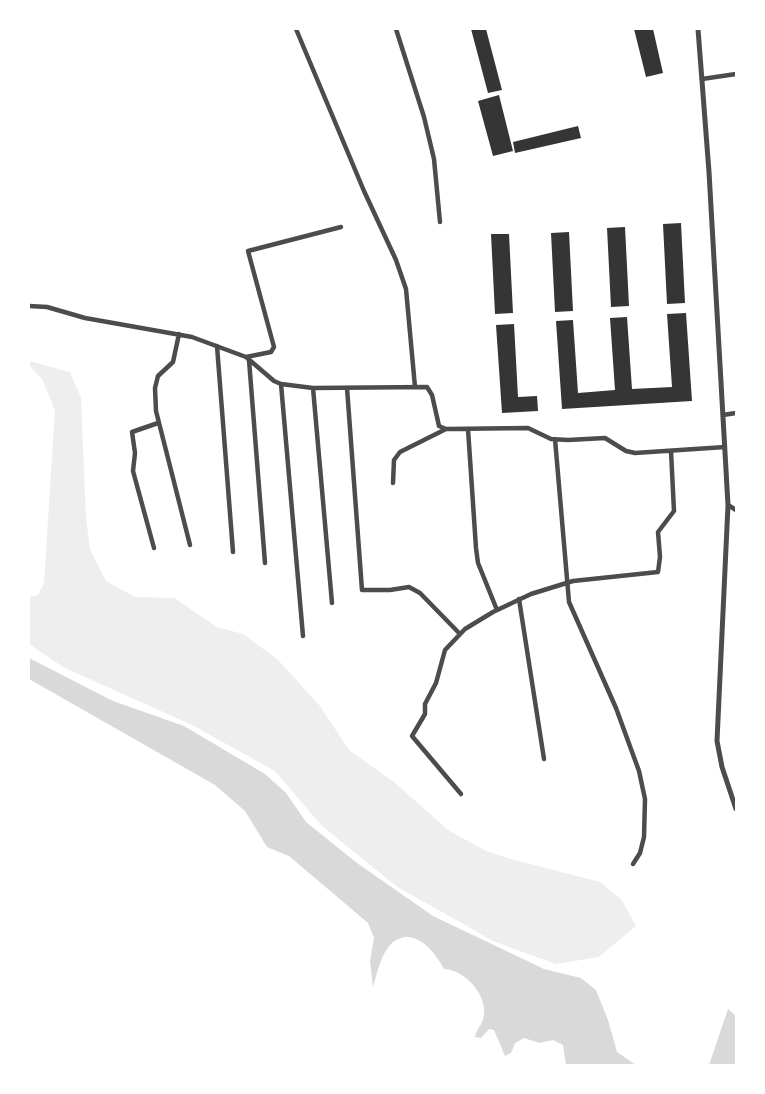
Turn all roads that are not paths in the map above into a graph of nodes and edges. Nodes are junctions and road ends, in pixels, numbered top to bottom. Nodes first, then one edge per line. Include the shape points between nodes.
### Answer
1 (296, 29) edge
2 (396, 29) edge
3 (698, 29) edge
4 (736, 74) edge
5 (702, 79) junction
6 (440, 222) dead end
7 (341, 227) dead end
8 (29, 306) edge
9 (179, 334) junction
10 (217, 346) junction
11 (248, 359) junction
12 (281, 384) junction
13 (416, 387) junction
14 (314, 388) junction
15 (347, 388) junction
16 (736, 413) edge
17 (723, 415) junction
18 (158, 424) junction
19 (468, 429) junction
20 (446, 430) junction
21 (555, 439) junction
22 (725, 447) junction
23 (671, 451) junction
24 (394, 483) dead end
25 (728, 505) junction
26 (736, 510) edge
27 (190, 545) dead end
28 (154, 548) dead end
29 (233, 552) dead end
30 (265, 563) dead end
31 (568, 583) junction
32 (519, 599) junction
33 (332, 603) dead end
34 (497, 610) junction
35 (460, 634) junction
36 (303, 636) dead end
37 (544, 759) dead end
38 (461, 794) dead end
39 (736, 809) edge
40 (633, 864) dead end

1 - 13 street via 406,289
2 - 6 street via 434,159
3 - 5 street
4 - 5 street
5 - 17 street
7 - 11 street via 248,251 274,347 271,352
8 - 9 street
9 - 10 street
9 - 18 street via 174,362 158,376 155,388
10 - 11 street
10 - 29 street
11 - 12 street
11 - 30 street
12 - 14 street
12 - 36 street
13 - 15 street
13 - 20 street via 427,386 439,426
14 - 15 street
14 - 33 street
15 - 35 street via 362,590 409,587 420,593
16 - 17 street
17 - 22 street
18 - 27 street
18 - 28 street via 132,432 133,471
19 - 20 street
19 - 21 street via 528,428
19 - 34 street via 476,548
20 - 24 street via 400,452 394,460
21 - 23 street via 605,438 626,451
21 - 31 street
22 - 23 street
22 - 25 street
23 - 31 street via 674,511 658,532 658,572
25 - 26 street
25 - 39 street via 717,741
31 - 32 street
31 - 40 street via 569,602 616,708 645,799 644,837
32 - 34 street
32 - 37 street
34 - 35 street
35 - 38 street via 445,650 436,683 425,704 425,714 412,736

